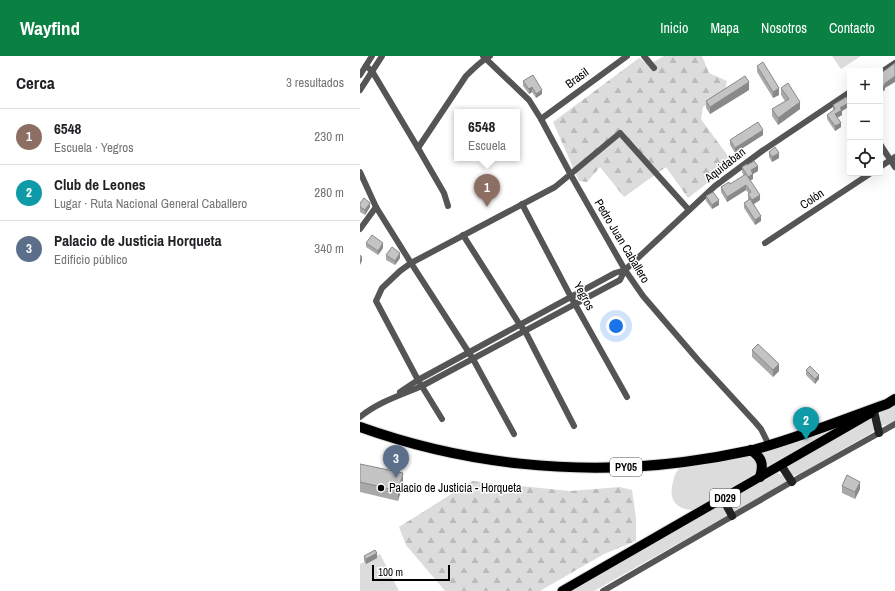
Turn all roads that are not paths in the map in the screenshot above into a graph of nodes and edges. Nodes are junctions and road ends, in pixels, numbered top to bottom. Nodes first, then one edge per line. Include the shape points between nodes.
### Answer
1 (372, 56) edge
2 (382, 56) edge
3 (627, 56) edge
4 (644, 56) edge
5 (486, 57) edge
6 (895, 63) edge
7 (366, 66) junction
8 (654, 68) dead end
9 (372, 71) junction
10 (883, 71) edge
11 (360, 75) edge
12 (360, 90) edge
13 (847, 96) edge
14 (541, 118) junction
15 (883, 147) edge
16 (418, 148) junction
17 (893, 158) edge
18 (883, 165) edge
19 (895, 167) edge
20 (360, 172) edge
21 (570, 174) junction
22 (866, 176) edge
23 (522, 204) junction
24 (376, 206) junction
25 (448, 206) dead end
26 (689, 210) junction
27 (360, 229) edge
28 (463, 235) junction
29 (765, 243) dead end
30 (411, 263) junction
31 (625, 270) junction
32 (571, 297) junction
33 (575, 304) junction
34 (520, 325) junction
35 (525, 331) junction
36 (469, 352) junction
37 (473, 359) junction
38 (418, 380) junction
39 (422, 386) junction
40 (627, 397) dead end
41 (390, 399) junction
42 (891, 401) edge
43 (874, 411) junction
44 (360, 417) edge
45 (442, 419) dead end
46 (895, 424) edge
47 (574, 426) dead end
48 (360, 427) edge
49 (879, 433) junction
50 (514, 434) dead end
51 (769, 445) junction
52 (751, 450) junction
53 (781, 465) junction
54 (760, 477) junction
55 (792, 482) junction
56 (723, 499) junction
57 (732, 516) junction
58 (562, 591) edge
59 (603, 591) edge

1 - 7 street
2 - 9 street
3 - 14 street, Brasil
4 - 8 street
5 - 14 street, Pedro Juan Caballero via 529,100
5 - 16 street via 466,76
6 - 10 street
7 - 9 street
7 - 11 street
9 - 12 street
9 - 16 street
13 - 26 street, Aquidaban via 762,151 715,186
14 - 21 street, Pedro Juan Caballero
15 - 17 street
16 - 25 street via 444,193
17 - 18 street
17 - 19 street
20 - 24 street
21 - 23 street via 555,187
21 - 26 street via 620,133
21 - 31 street, Pedro Juan Caballero
22 - 29 street, Colón
23 - 28 street
23 - 32 street, Yegros
24 - 27 street
24 - 30 street
26 - 31 street, Aquidaban
28 - 30 street
28 - 34 street
30 - 36 street
30 - 38 street via 382,288 376,301
31 - 32 street
31 - 33 street, Aquidaban via 620,280
31 - 51 street, Pedro Juan Caballero via 643,296 761,429
32 - 33 street, Yegros
32 - 34 street
33 - 35 street, Aquidaban
33 - 40 street, Yegros
34 - 35 street
34 - 36 street
35 - 37 street, Aquidaban
35 - 47 street
36 - 37 street
36 - 38 street
37 - 39 street, Aquidaban
37 - 50 street
38 - 39 street
38 - 41 street
39 - 41 street, Aquidaban
39 - 45 street
41 - 44 street
42 - 43 main road, D029
42 - 51 highway, PY05
43 - 49 main road
43 - 53 main road, D029
46 - 49 street
48 - 52 highway, PY05 via 462,455 557,466 649,465 701,460
49 - 55 street
51 - 52 highway, PY05
52 - 54 highway via 762,462
53 - 54 main road, D029
53 - 55 main road
54 - 56 main road, D029
55 - 57 street
56 - 57 main road
56 - 58 main road, D029
57 - 59 street

